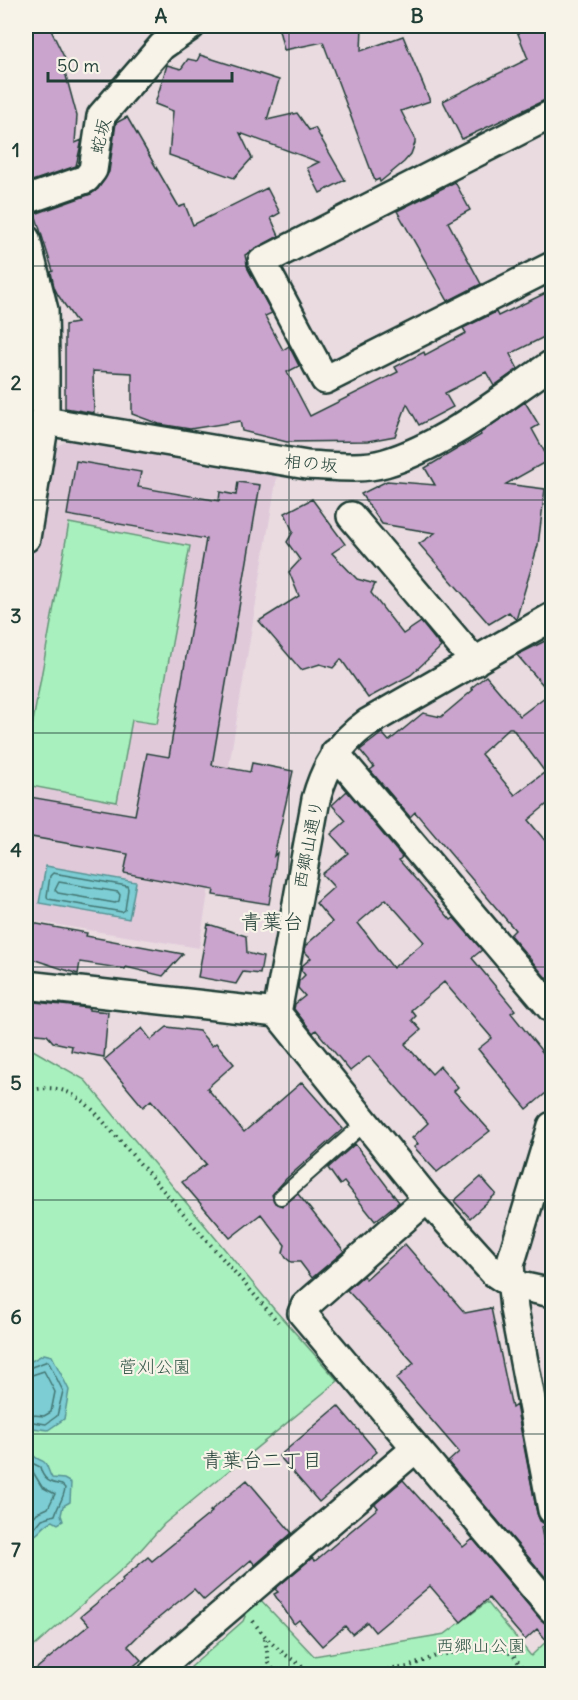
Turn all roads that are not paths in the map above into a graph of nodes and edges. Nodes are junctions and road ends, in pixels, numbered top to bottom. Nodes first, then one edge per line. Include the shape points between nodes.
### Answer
1 (191, 26) edge
2 (552, 114) edge
3 (26, 200) edge
4 (26, 239) edge
5 (552, 266) edge
6 (35, 312) edge
7 (552, 364) edge
8 (45, 421) junction
9 (31, 478) edge
10 (351, 516) dead end
11 (26, 538) edge
12 (552, 616) edge
13 (475, 662) junction
14 (335, 753) junction
15 (26, 985) edge
16 (551, 1008) dead end
17 (277, 1013) junction
18 (366, 1122) junction
19 (552, 1126) edge
20 (281, 1197) dead end
21 (427, 1198) junction
22 (511, 1284) junction
23 (552, 1293) edge
24 (415, 1449) junction
25 (552, 1510) edge
26 (552, 1609) edge
27 (153, 1674) edge

1 - 3 street, 蛇坂 via 162,46 101,116 93,170 86,179
2 - 5 street via 262,262 325,380
4 - 6 street
6 - 8 street
7 - 8 street, 相の坂 via 436,442 384,463 307,465
8 - 9 street
9 - 11 street
10 - 13 street
12 - 13 street, 西郷山通り
13 - 14 street, 西郷山通り via 366,723
14 - 16 street
14 - 17 street, 西郷山通り via 316,799
15 - 17 street
17 - 18 street
18 - 20 lane
18 - 21 street
19 - 22 street via 510,1265
21 - 22 street via 493,1272
21 - 24 street via 305,1306 302,1313
22 - 23 street
22 - 25 street
24 - 26 street
24 - 27 street

